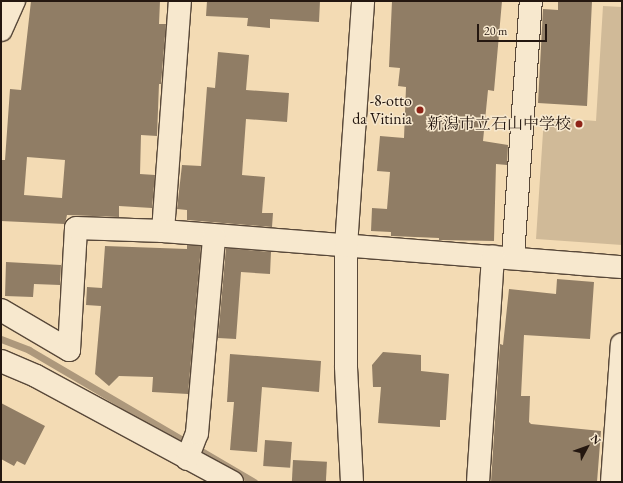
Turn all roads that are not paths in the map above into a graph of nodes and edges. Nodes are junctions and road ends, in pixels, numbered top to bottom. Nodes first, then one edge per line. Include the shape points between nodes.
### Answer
1 (14, 1) edge
2 (180, 1) edge
3 (363, 1) edge
4 (531, 1) edge
5 (1, 30) edge
6 (163, 231) junction
7 (214, 237) junction
8 (346, 246) junction
9 (503, 256) junction
10 (622, 267) edge
11 (1, 310) edge
12 (622, 357) edge
13 (1, 362) edge
14 (187, 459) junction
15 (232, 482) edge
16 (352, 482) edge
17 (478, 482) edge
18 (612, 482) edge

1 - 5 street
2 - 6 street
3 - 8 street
4 - 9 street
6 - 7 street
6 - 11 street via 76,228 69,350
7 - 8 street
7 - 14 street via 197,433
8 - 9 street
8 - 16 street via 346,366
9 - 10 street
9 - 17 street
12 - 18 street
13 - 14 street via 36,376
14 - 15 street

